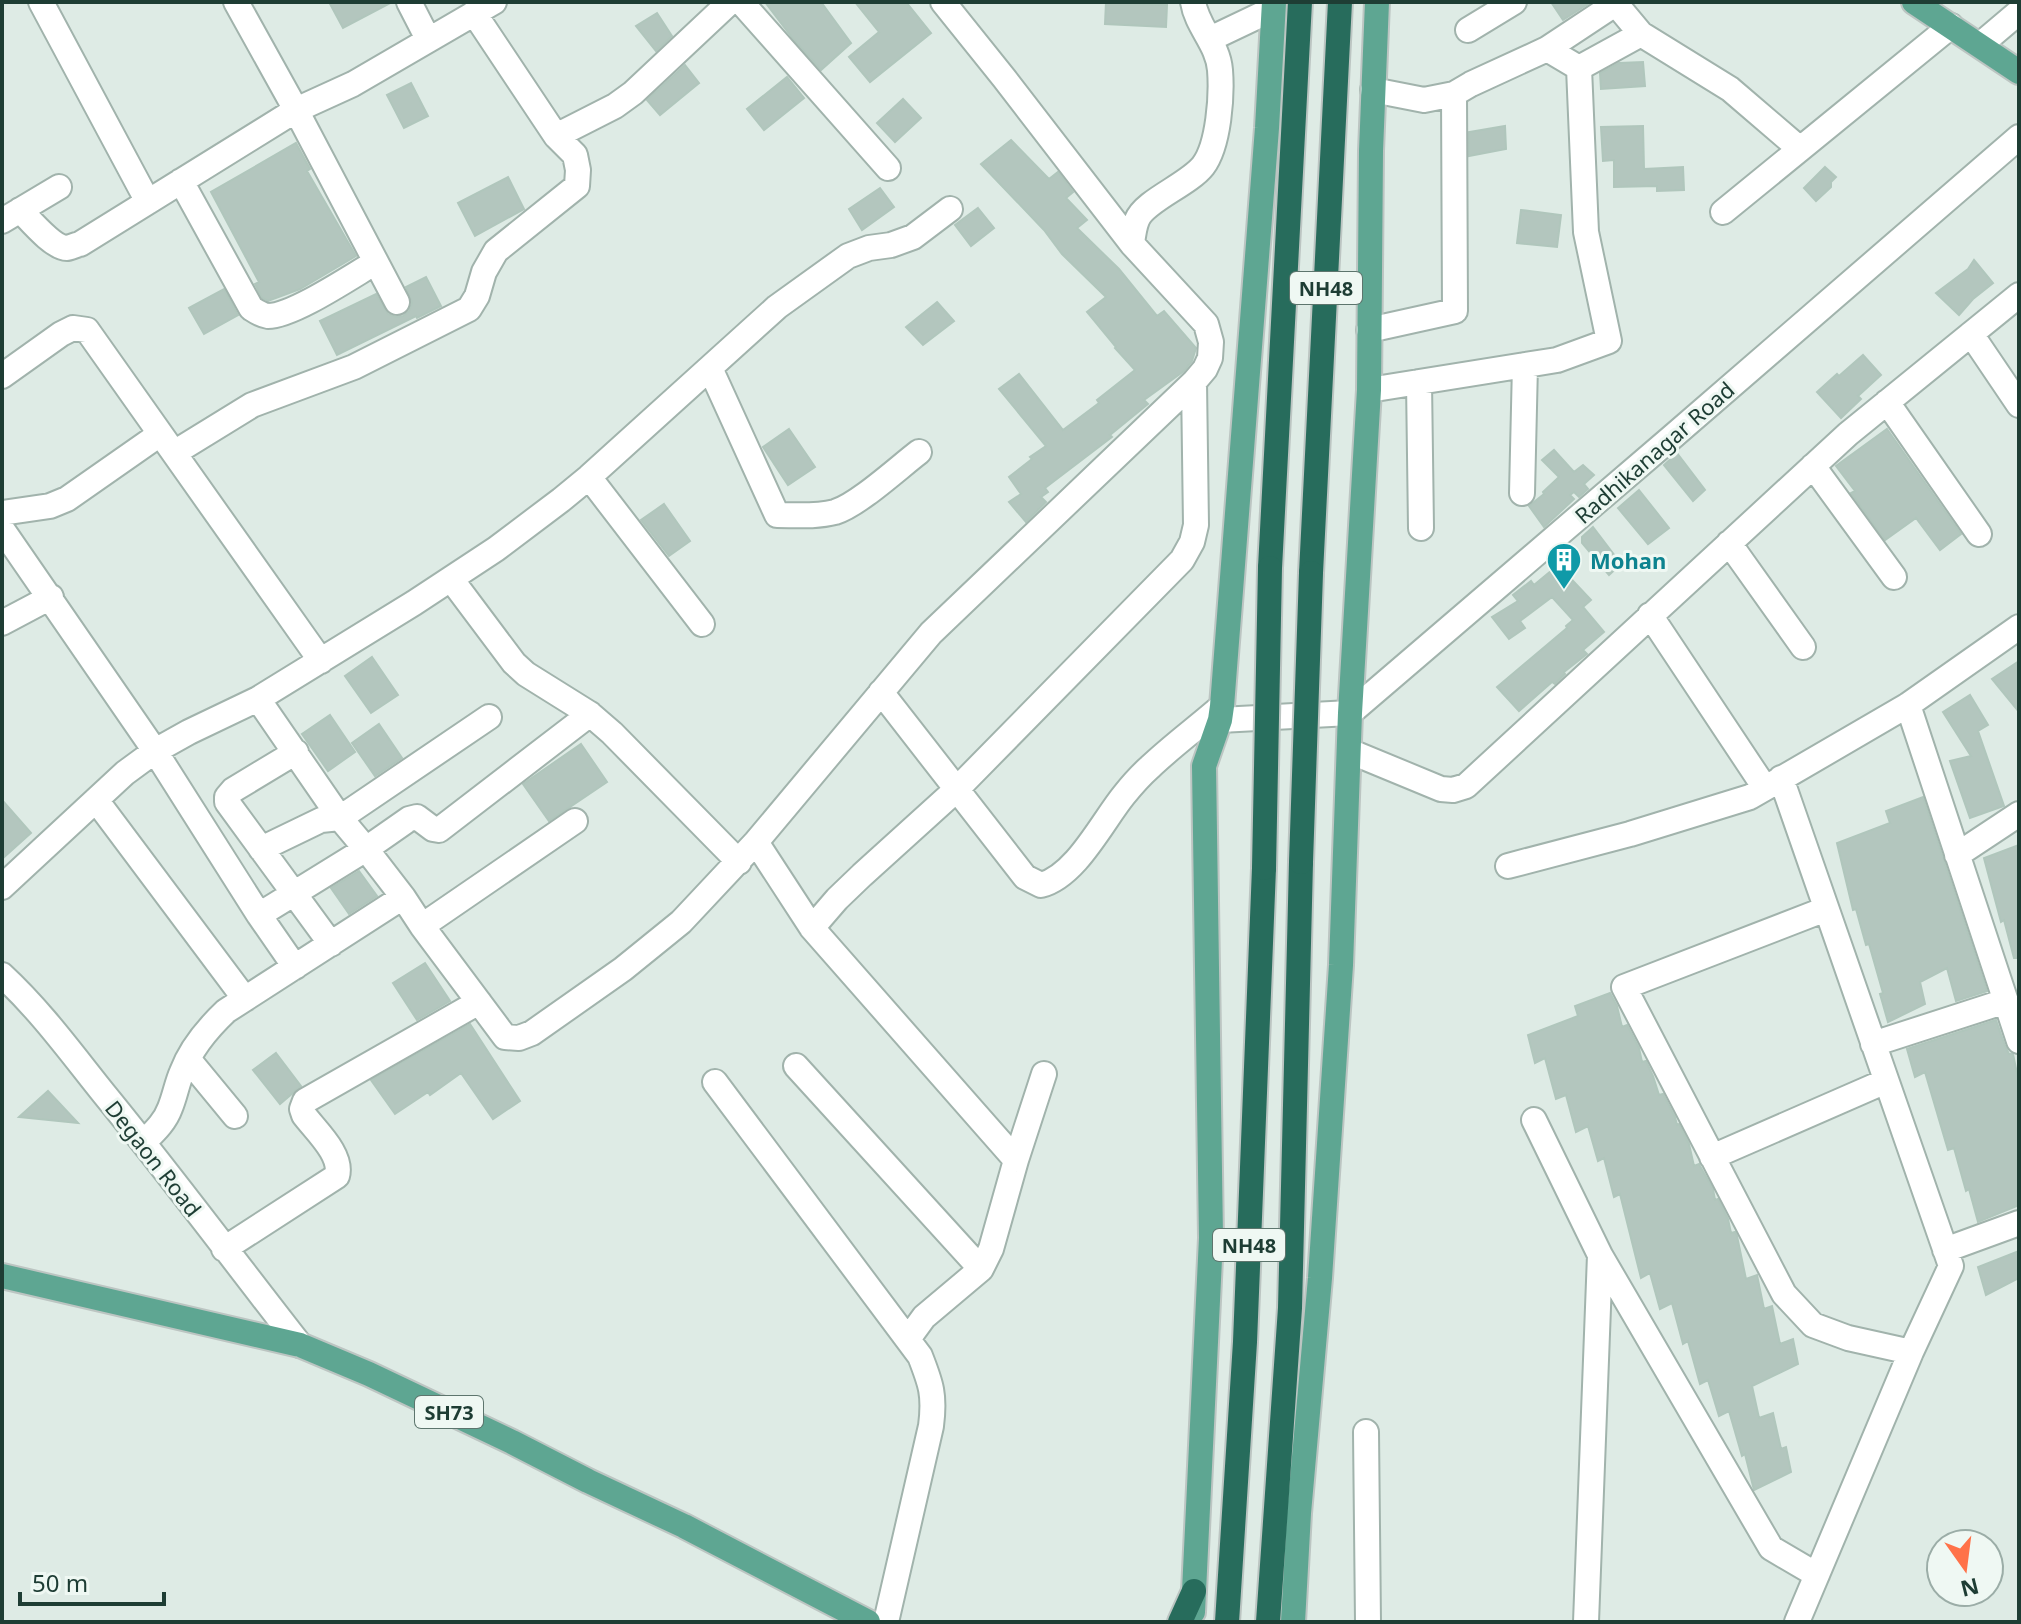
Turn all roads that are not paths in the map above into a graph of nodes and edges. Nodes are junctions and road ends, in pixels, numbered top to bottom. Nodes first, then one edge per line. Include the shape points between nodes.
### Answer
1 (41, 2) edge
2 (236, 2) edge
3 (409, 2) edge
4 (730, 2) edge
5 (741, 2) edge
6 (943, 2) edge
7 (1193, 2) edge
8 (1300, 2) edge
9 (1340, 2) edge
10 (1377, 2) edge
11 (1514, 2) edge
12 (1914, 2) edge
13 (1617, 3) edge
14 (1274, 5) edge
15 (484, 8) edge
16 (2019, 12) edge
17 (1951, 26) junction
18 (1468, 30) dead end
19 (1641, 34) junction
20 (428, 39) junction
21 (1210, 39) junction
22 (1980, 45) junction
23 (1547, 49) junction
24 (1579, 68) junction
25 (2019, 72) edge
26 (1373, 90) junction
27 (1454, 94) junction
28 (296, 110) junction
29 (556, 136) junction
30 (2019, 137) edge
31 (1800, 149) junction
32 (888, 168) dead end
33 (181, 181) junction
34 (59, 187) dead end
35 (148, 202) junction
36 (950, 209) dead end
37 (1723, 212) dead end
38 (11, 216) edge
39 (1132, 244) junction
40 (376, 262) junction
41 (2019, 295) edge
42 (397, 302) dead end
43 (1369, 330) junction
44 (1971, 334) junction
45 (1525, 365) junction
46 (710, 368) junction
47 (2, 376) edge
48 (1194, 382) junction
49 (1419, 382) junction
50 (1369, 390) junction
51 (1887, 402) junction
52 (2019, 405) edge
53 (167, 444) junction
54 (919, 452) dead end
55 (1813, 466) junction
56 (589, 477) junction
57 (1522, 493) dead end
58 (2, 513) edge
59 (1421, 528) dead end
60 (2, 529) edge
61 (1979, 534) dead end
62 (1729, 543) junction
63 (1894, 577) dead end
64 (451, 579) junction
65 (51, 597) junction
66 (1650, 615) junction
67 (2, 623) edge
68 (702, 624) dead end
69 (2019, 627) edge
70 (1803, 647) dead end
71 (321, 661) junction
72 (881, 692) junction
73 (258, 699) junction
74 (1908, 705) junction
75 (1221, 713) junction
76 (1350, 713) junction
77 (590, 714) junction
78 (489, 717) dead end
79 (155, 751) junction
80 (1349, 751) junction
81 (296, 752) junction
82 (1773, 783) junction
83 (957, 789) junction
84 (96, 800) junction
85 (2019, 814) edge
86 (340, 818) junction
87 (575, 821) dead end
88 (756, 842) junction
89 (261, 849) junction
90 (366, 849) junction
91 (1957, 855) junction
92 (739, 862) junction
93 (1508, 866) dead end
94 (2, 887) edge
95 (293, 894) junction
96 (403, 897) junction
97 (1826, 909) junction
98 (259, 915) junction
99 (422, 926) junction
100 (812, 928) junction
101 (331, 944) junction
102 (295, 967) junction
103 (2, 975) edge
104 (245, 999) junction
105 (2006, 1001) junction
106 (479, 1002) junction
107 (2019, 1041) edge
108 (1873, 1044) junction
109 (188, 1059) junction
110 (796, 1066) dead end
111 (1044, 1074) dead end
112 (1886, 1081) junction
113 (715, 1082) dead end
114 (235, 1116) dead end
115 (1534, 1120) dead end
116 (144, 1142) junction
117 (1712, 1157) junction
118 (1016, 1160) junction
119 (2019, 1223) edge
120 (224, 1249) junction
121 (1945, 1250) junction
122 (1600, 1255) junction
123 (981, 1269) junction
124 (2, 1276) edge
125 (908, 1339) junction
126 (300, 1345) junction
127 (1911, 1352) junction
128 (1366, 1432) dead end
129 (1817, 1575) junction
130 (1194, 1591) junction
131 (868, 1622) edge
132 (886, 1622) edge
133 (1180, 1622) edge
134 (1193, 1622) edge
135 (1227, 1622) edge
136 (1268, 1622) edge
137 (1293, 1622) edge
138 (1368, 1622) edge
139 (1586, 1622) edge
140 (1797, 1622) edge

1 - 35 street
2 - 28 street
3 - 20 street
4 - 29 street via 633,93
5 - 32 street
6 - 39 street
7 - 21 street
8 - 135 highway, NH48, bridge via 1270,568 1245,1342
9 - 136 highway, NH48, bridge via 1311,573 1290,1308
10 - 26 main road
11 - 18 street
12 - 17 main road
13 - 19 street
13 - 23 street
14 - 21 street
14 - 75 main road
15 - 20 street
15 - 29 street
16 - 22 street
17 - 22 main road
17 - 31 street
19 - 24 street
19 - 31 street via 1730,89
20 - 28 street via 353,84
21 - 39 street via 1221,70 1214,147 1203,166 1137,218
22 - 25 main road
23 - 24 street
23 - 27 street
24 - 45 street via 1586,232 1609,341
26 - 27 street via 1424,100
26 - 43 main road
27 - 43 street via 1455,311
28 - 33 street
28 - 40 street
29 - 53 street via 575,155 577,186 496,251 469,309 354,367
30 - 76 street, Radhikanagar Road
31 - 37 street
33 - 35 street
33 - 40 street via 251,308 264,316 301,305
34 - 38 street
35 - 38 street via 68,248
36 - 46 street via 913,237 848,256 777,307
39 - 48 street via 1206,324 1210,358
40 - 42 street
41 - 44 street
43 - 50 main road
44 - 51 street
44 - 52 street
45 - 49 street
45 - 57 street
46 - 54 street via 777,515 837,511
46 - 56 street
47 - 53 street via 61,334 73,328 87,330
48 - 72 street via 931,633
48 - 83 street via 1196,525 1182,560
49 - 50 street
49 - 59 street
50 - 76 main road
51 - 55 street
51 - 61 street
53 - 58 street via 67,499
53 - 71 street
55 - 62 street
55 - 63 street
56 - 64 street
56 - 68 street
60 - 65 street
62 - 66 street
62 - 70 street
64 - 71 street
64 - 77 street via 514,663
65 - 67 street
65 - 79 street
66 - 80 street via 1466,786 1441,789
66 - 82 street
69 - 74 street
71 - 73 street
72 - 83 street
72 - 88 street
73 - 79 street
73 - 81 street
74 - 82 street
74 - 91 street
75 - 76 street
75 - 83 street via 1149,768 1099,833 1052,882 1041,885 1025,877
75 - 130 main road via 1204,766 1211,1238
76 - 80 main road
77 - 90 street via 439,830 417,817 409,819
77 - 92 street
78 - 86 street
79 - 84 street
79 - 98 street
80 - 137 main road via 1341,965
81 - 86 street
81 - 89 street via 227,797
82 - 93 street via 1750,797
82 - 97 street
83 - 100 street
84 - 94 street
84 - 104 street
85 - 91 street
86 - 89 street via 321,820
86 - 90 street
87 - 99 street
88 - 92 street
88 - 100 street
89 - 95 street
90 - 95 street
90 - 96 street
91 - 105 street
92 - 106 street via 669,932 532,1033 505,1037
95 - 98 street
95 - 101 street
96 - 99 street
96 - 101 street
97 - 108 street
97 - 117 street via 1624,987
98 - 102 street
99 - 106 street
100 - 118 street
101 - 102 street
102 - 104 street
103 - 116 street, Degaon Road
104 - 109 street via 209,1027
105 - 107 street
105 - 108 street
106 - 120 street via 305,1101 304,1115 336,1157 337,1176
108 - 112 street
109 - 114 street
109 - 116 street via 170,1110
110 - 123 street
111 - 118 street
112 - 117 street
112 - 121 street
113 - 125 street
115 - 122 street
116 - 120 street, Degaon Road
117 - 127 street via 1784,1294 1813,1325
118 - 123 street
119 - 121 street
120 - 126 street, Degaon Road
121 - 127 street via 1951,1266
122 - 129 street via 1771,1548
122 - 139 street
123 - 125 street via 924,1317
124 - 126 main road, SH73
125 - 132 street via 932,1385 933,1406
126 - 131 main road, SH73 via 512,1442
127 - 129 street
128 - 138 street
129 - 140 street
130 - 133 highway
130 - 134 main road

